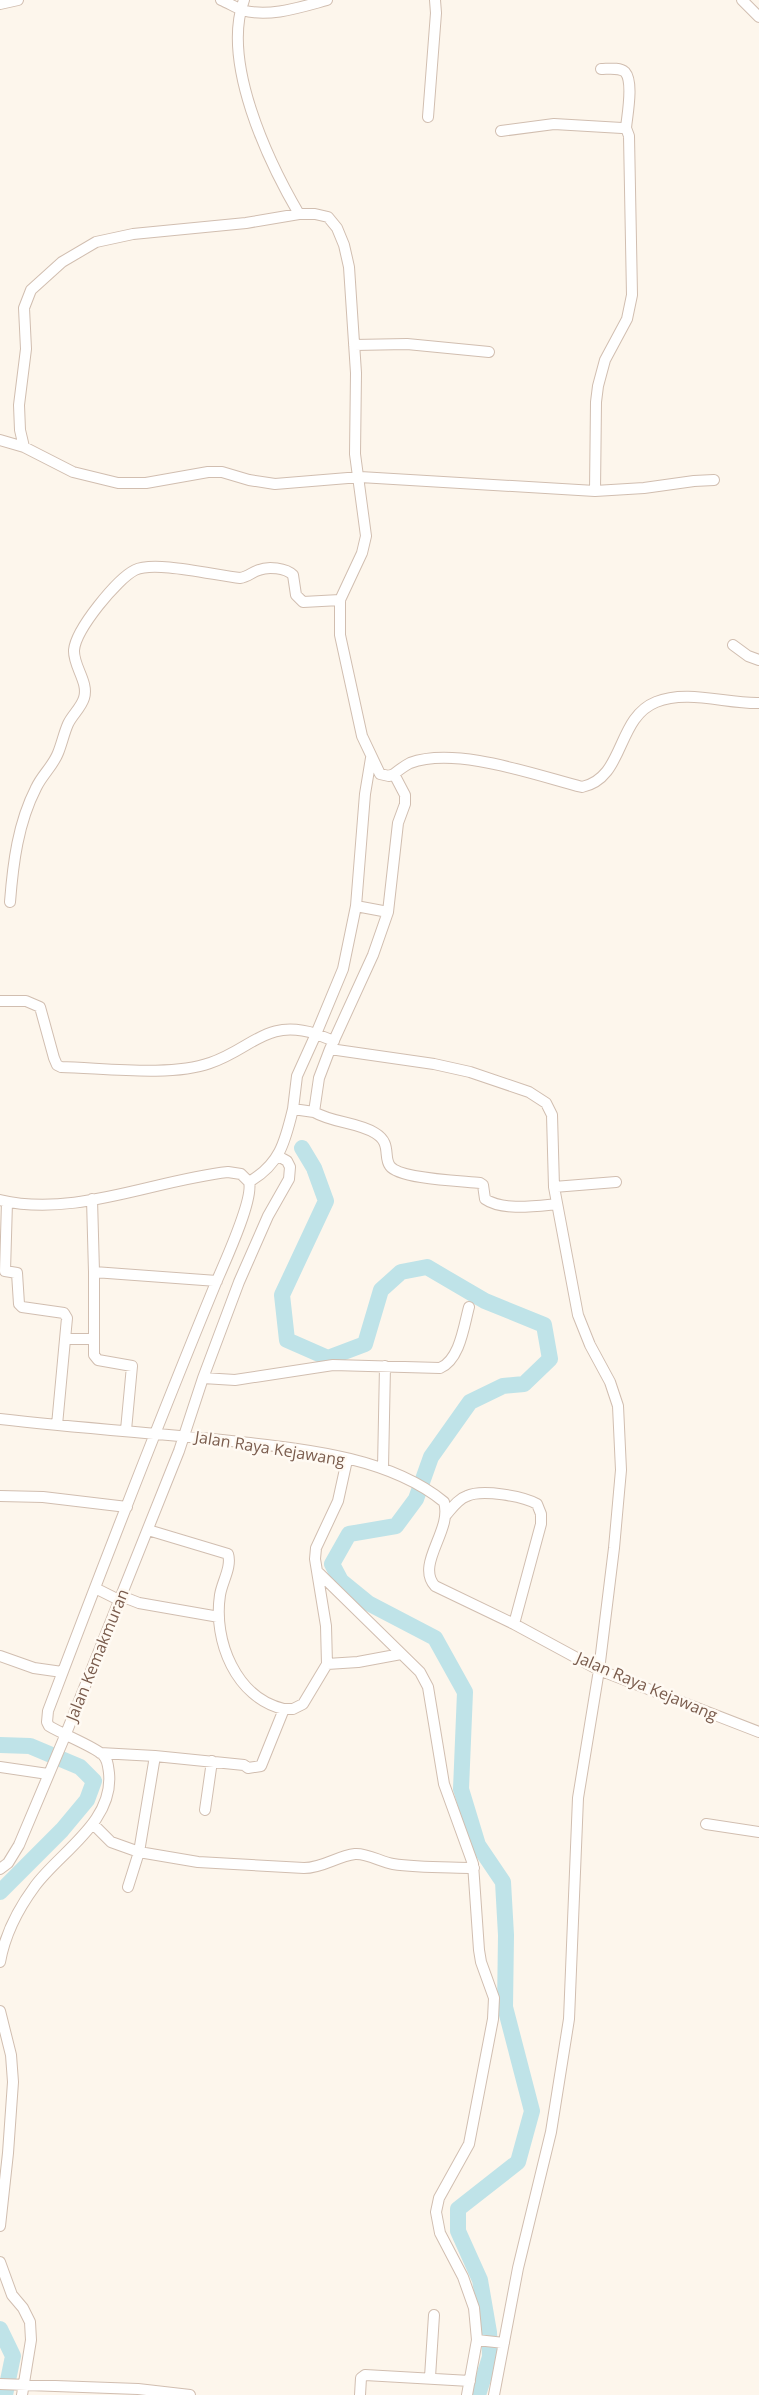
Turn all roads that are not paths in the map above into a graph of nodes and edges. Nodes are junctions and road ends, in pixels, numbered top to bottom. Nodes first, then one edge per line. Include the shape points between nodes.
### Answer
1 (18, 0) edge
2 (220, 0) edge
3 (327, 0) edge
4 (435, 0) edge
5 (742, 0) edge
6 (0, 4) edge
7 (242, 5) edge
8 (759, 17) edge
9 (601, 69) dead end
10 (428, 118) dead end
11 (626, 128) junction
12 (501, 131) dead end
13 (299, 214) junction
14 (354, 345) junction
15 (489, 352) dead end
16 (0, 440) edge
17 (24, 447) junction
18 (360, 477) junction
19 (714, 480) dead end
20 (595, 491) junction
21 (340, 600) junction
22 (734, 645) dead end
23 (759, 660) edge
24 (759, 704) edge
25 (371, 758) junction
26 (396, 778) junction
27 (10, 902) dead end
28 (361, 907) junction
29 (385, 911) junction
30 (0, 1000) edge
31 (325, 1040) junction
32 (293, 1109) junction
33 (314, 1112) junction
34 (279, 1155) junction
35 (249, 1182) junction
36 (616, 1182) dead end
37 (557, 1187) junction
38 (92, 1199) junction
39 (3, 1201) edge
40 (557, 1204) junction
41 (2, 1271) edge
42 (94, 1272) junction
43 (217, 1281) junction
44 (469, 1307) dead end
45 (66, 1338) junction
46 (94, 1339) junction
47 (385, 1366) junction
48 (203, 1378) junction
49 (0, 1419) edge
50 (57, 1425) junction
51 (126, 1430) junction
52 (157, 1432) junction
53 (183, 1435) junction
54 (348, 1460) junction
55 (383, 1468) junction
56 (0, 1496) edge
57 (127, 1507) junction
58 (446, 1515) junction
59 (148, 1530) junction
60 (319, 1573) junction
61 (97, 1589) junction
62 (119, 1598) junction
63 (219, 1617) junction
64 (514, 1624) junction
65 (401, 1654) junction
66 (0, 1656) edge
67 (327, 1664) junction
68 (599, 1670) junction
69 (62, 1672) junction
70 (284, 1709) junction
71 (759, 1732) edge
72 (66, 1736) junction
73 (100, 1753) junction
74 (155, 1756) junction
75 (212, 1761) junction
76 (0, 1767) edge
77 (48, 1774) junction
78 (205, 1810) dead end
79 (93, 1824) junction
80 (706, 1824) dead end
81 (759, 1832) edge
82 (139, 1852) junction
83 (0, 1868) edge
84 (474, 1868) junction
85 (128, 1887) dead end
86 (0, 1962) edge
87 (0, 2011) edge
88 (5, 2117) edge
89 (0, 2226) edge
90 (0, 2262) edge
91 (434, 2315) dead end
92 (479, 2341) junction
93 (501, 2343) junction
94 (430, 2377) junction
95 (470, 2381) junction
96 (0, 2384) edge
97 (23, 2391) edge
98 (190, 2395) edge
99 (360, 2395) edge
100 (467, 2395) edge
101 (494, 2395) edge

1 - 6 street
2 - 7 street
3 - 7 street via 272,12 254,12
4 - 10 street
5 - 8 street
7 - 13 street via 240,71 275,173
9 - 11 street via 618,69 627,75
11 - 12 street via 554,124
11 - 20 street via 629,136 632,295 627,319 605,360 598,386
13 - 14 street via 328,218 338,228 349,267
13 - 17 street via 113,237 96,242 62,262 31,290 24,308 26,349 19,405
14 - 15 street via 407,344
14 - 18 street via 355,454
16 - 17 street
17 - 18 street via 73,472 118,483 146,483 208,472 275,484
18 - 20 street
18 - 21 street via 366,536 362,553
19 - 20 street
21 - 25 street via 340,635 362,736
21 - 27 street via 304,602 296,595 293,575 285,569 259,569 240,578 147,566 129,573 114,587 78,638 74,650 85,689 84,697 26,810 13,863
22 - 23 street
24 - 26 street via 679,697 657,701 633,719 612,766 592,785 582,787 453,757 409,764
25 - 26 street via 380,774
25 - 28 street via 364,794
26 - 29 street via 406,795
28 - 29 street
28 - 31 street
29 - 31 street via 374,955
30 - 31 street via 26,1001 40,1007 54,1058 61,1067 178,1071 213,1062 263,1034 292,1028
31 - 32 street via 297,1076
31 - 33 street
31 - 37 street via 470,1072 529,1092 546,1103 552,1115
32 - 33 street
32 - 34 street
33 - 40 street via 375,1132 385,1143 389,1164 395,1169 429,1179 482,1184 484,1199 488,1202 514,1207
34 - 35 street via 270,1168
34 - 48 street, Jalan Kemakmuran via 288,1161 289,1179 268,1216
35 - 38 street via 235,1172 221,1173
35 - 43 street via 249,1195
36 - 37 street
37 - 40 street
38 - 39 street via 46,1206
38 - 42 street
39 - 41 street
40 - 68 street via 578,1314 610,1382 620,1426 620,1479
41 - 45 street via 17,1274 20,1307 66,1314
42 - 43 street
42 - 46 street
43 - 52 street
44 - 47 street via 453,1356 446,1365 440,1368
45 - 46 street
45 - 50 street
46 - 51 street via 94,1355 98,1360 132,1366
47 - 48 street via 333,1365 235,1380
47 - 55 street
48 - 53 street, Jalan Kemakmuran
49 - 50 street, Jalan Raya Kejawang
50 - 51 street, Jalan Raya Kejawang
51 - 52 street, Jalan Raya Kejawang
52 - 53 street, Jalan Raya Kejawang
52 - 57 street
53 - 54 street, Jalan Raya Kejawang via 282,1447
53 - 59 street, Jalan Kemakmuran
54 - 55 street, Jalan Raya Kejawang
54 - 60 street via 338,1501 316,1548
55 - 58 street, Jalan Raya Kejawang via 436,1496 444,1502
56 - 57 street via 43,1497
57 - 61 street
58 - 64 street, Jalan Raya Kejawang via 429,1564 430,1580 435,1586
58 - 64 street via 467,1495 481,1493 518,1497 537,1504 541,1524
59 - 62 street, Jalan Kemakmuran
59 - 63 street via 228,1554
60 - 65 street
60 - 67 street
61 - 62 street
61 - 69 street
62 - 63 street
62 - 72 street, Jalan Kemakmuran
63 - 70 street via 222,1643 233,1667 256,1697
64 - 68 street, Jalan Raya Kejawang
65 - 67 street
65 - 84 street via 420,1672 428,1687 444,1784
66 - 69 street via 34,1668
67 - 70 street via 302,1704 293,1710
68 - 71 street, Jalan Raya Kejawang
68 - 93 street via 578,1798 569,2019 551,2132
69 - 72 street via 46,1718 49,1726
70 - 75 street via 261,1766 248,1768
72 - 73 street
72 - 77 street, Jalan Kemakmuran
73 - 74 street
73 - 79 street via 107,1761 109,1789
74 - 75 street
74 - 82 street
75 - 78 street
76 - 77 street
77 - 83 street, Jalan Kemakmuran via 19,1845 8,1863
79 - 82 street via 111,1842
79 - 86 street via 35,1886 13,1922
80 - 81 street
82 - 84 street via 198,1862 304,1868 318,1868 359,1854 405,1865
82 - 85 street
84 - 92 street via 479,1950 494,1998 493,2019 469,2144 440,2198 436,2220 470,2292
87 - 88 street via 11,2056 13,2082
88 - 89 street
90 - 97 street via 12,2294 30,2322 31,2340
91 - 94 street
92 - 93 street
92 - 95 street
93 - 101 street
94 - 95 street
94 - 99 street via 364,2375
95 - 100 street
96 - 97 street
97 - 98 street via 138,2389

